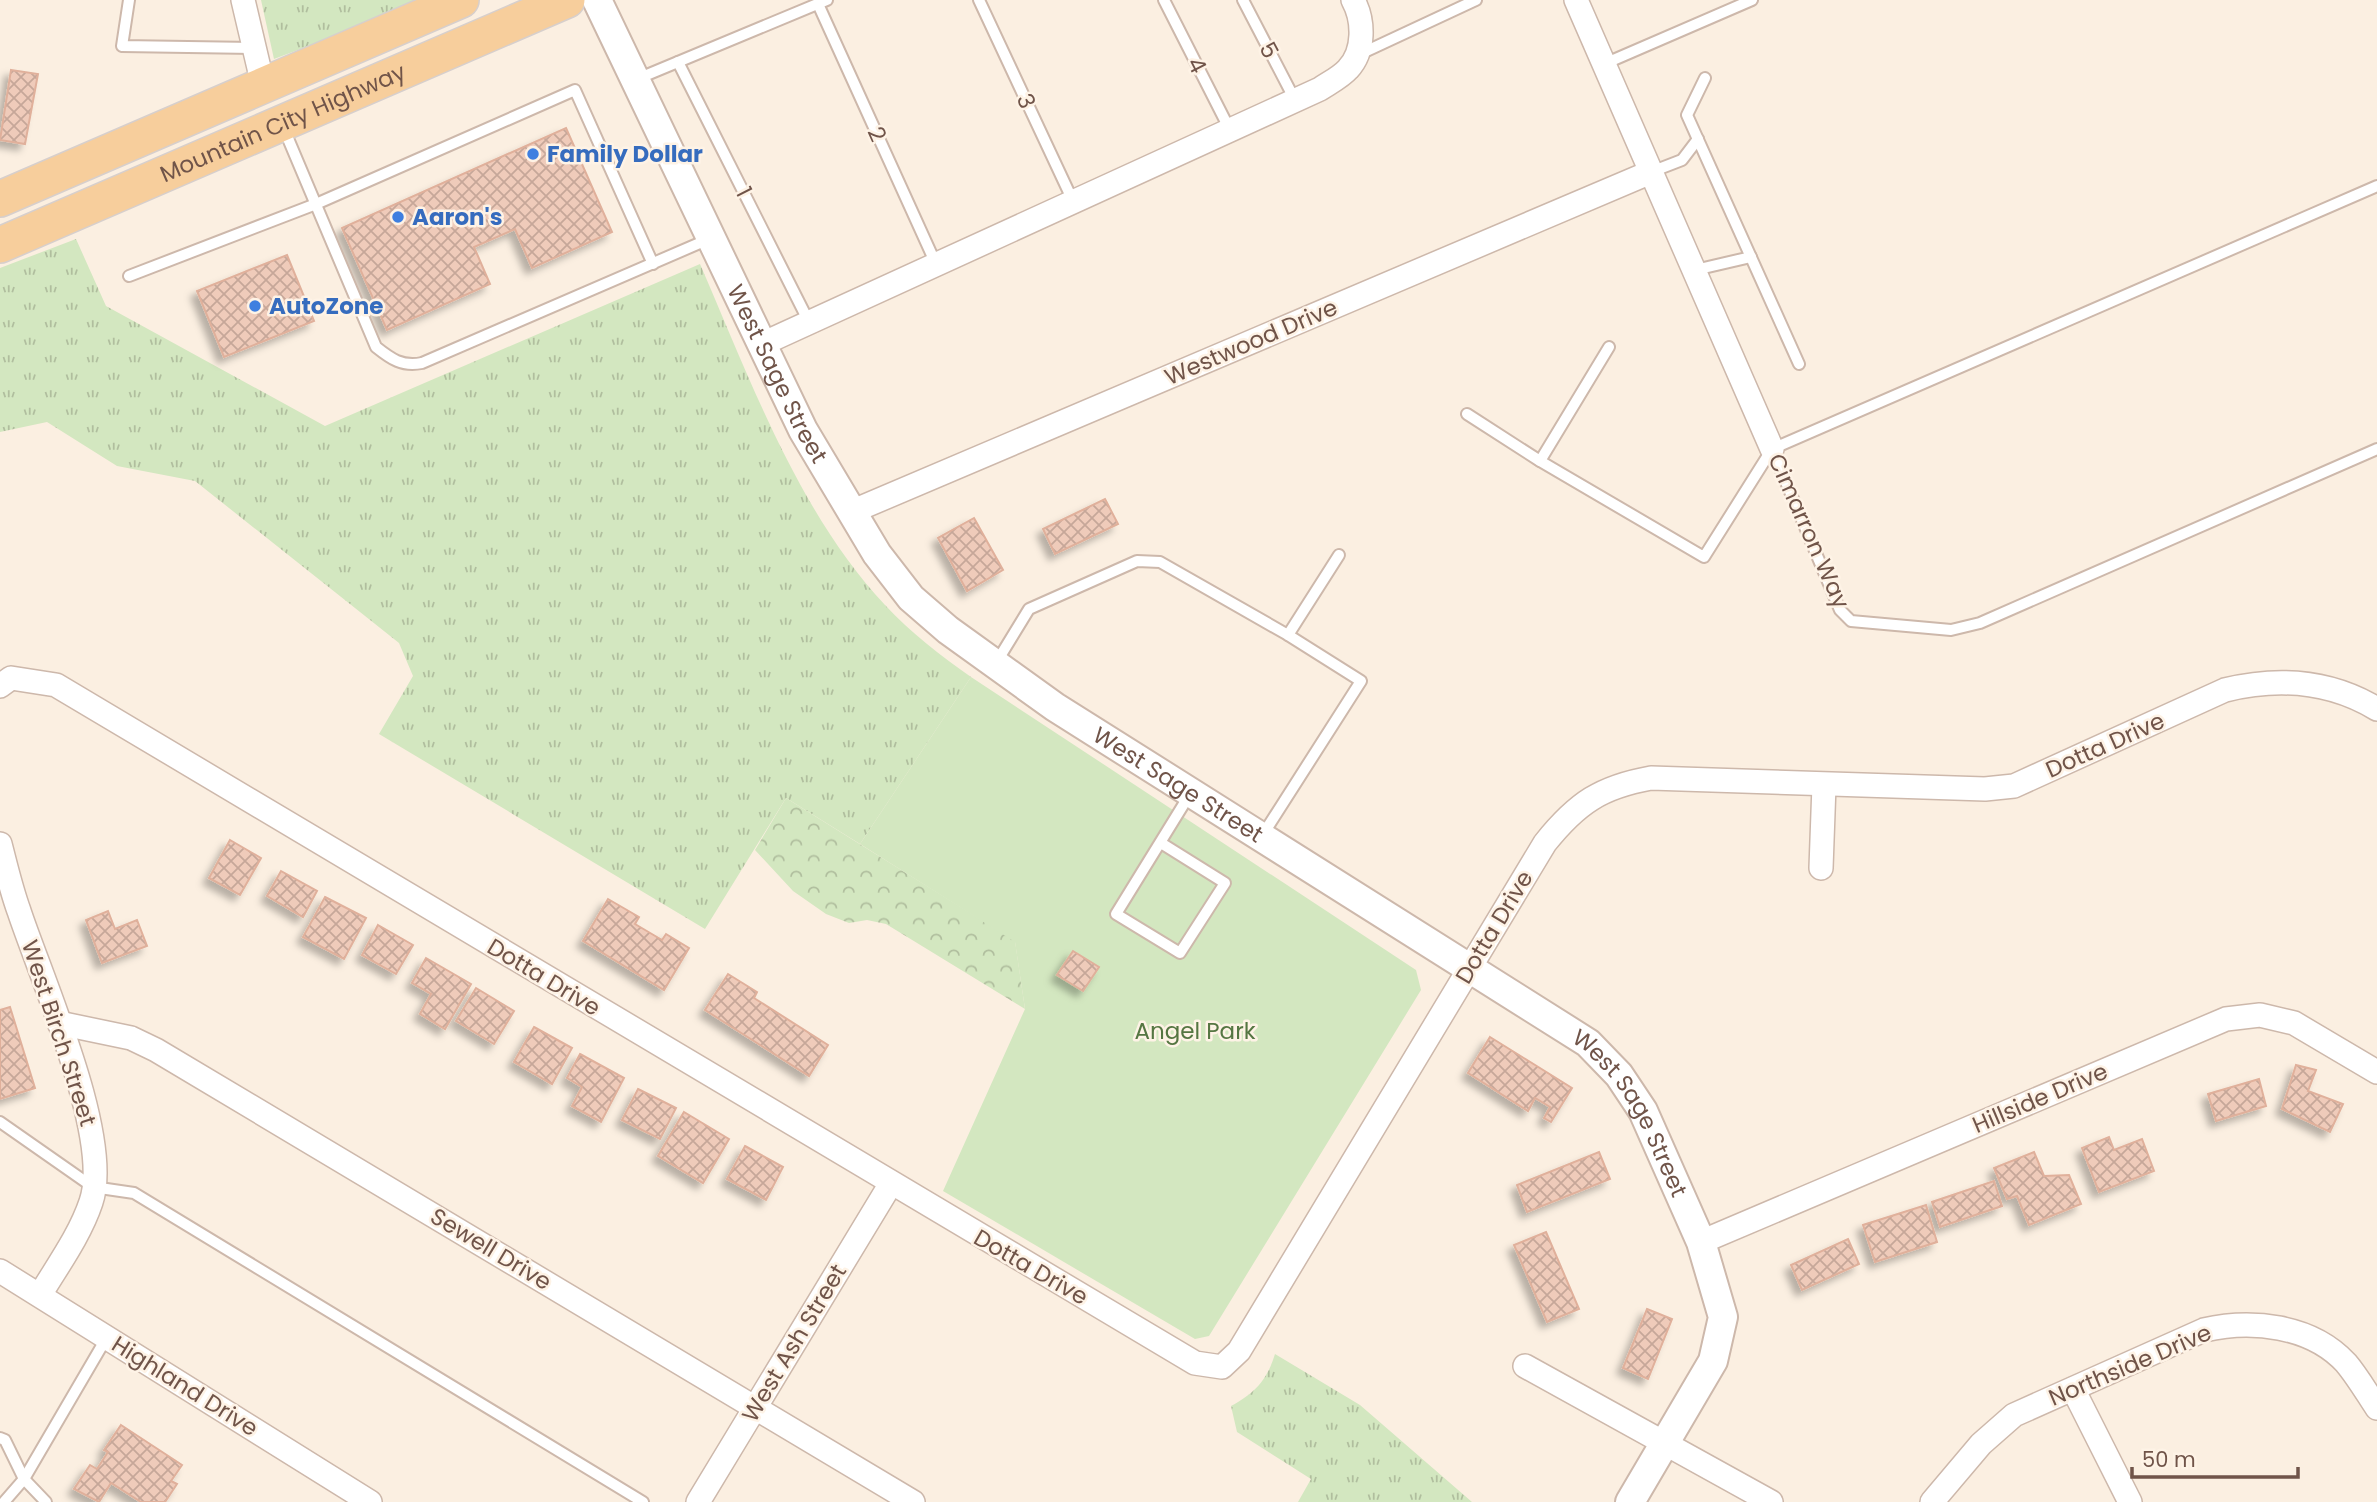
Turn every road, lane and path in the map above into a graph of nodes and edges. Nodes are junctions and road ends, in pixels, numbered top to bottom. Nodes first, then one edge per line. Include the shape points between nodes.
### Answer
1 (130, 0) edge
2 (243, 0) edge
3 (461, 0) edge
4 (567, 0) edge
5 (597, 0) edge
6 (979, 0) edge
7 (1164, 0) edge
8 (1243, 0) edge
9 (1476, 0) edge
10 (1576, 0) edge
11 (1752, 0) edge
12 (1355, 1) edge
13 (822, 2) edge
14 (254, 48) junction
15 (1356, 56) junction
16 (678, 62) junction
17 (1604, 64) junction
18 (1705, 78) dead end
19 (634, 80) junction
20 (263, 85) junction
21 (1295, 100) junction
22 (282, 123) junction
23 (1230, 130) junction
24 (1698, 139) junction
25 (1651, 172) junction
26 (2377, 186) edge
27 (0, 199) edge
28 (1073, 201) junction
29 (316, 204) junction
30 (709, 239) junction
31 (0, 244) edge
32 (1751, 257) junction
33 (653, 264) junction
34 (936, 264) junction
35 (1695, 270) junction
36 (129, 276) dead end
37 (809, 322) junction
38 (760, 345) junction
39 (1609, 347) dead end
40 (1799, 364) dead end
41 (1467, 414) dead end
42 (1772, 449) junction
43 (2377, 449) edge
44 (1540, 461) junction
45 (851, 512) junction
46 (1339, 555) dead end
47 (1288, 635) junction
48 (995, 665) junction
49 (0, 686) edge
50 (2375, 703) edge
51 (1824, 785) junction
52 (1192, 792) junction
53 (1262, 835) junction
54 (1161, 842) junction
55 (0, 844) edge
56 (1821, 868) dead end
57 (1469, 966) junction
58 (59, 1023) junction
59 (2377, 1072) edge
60 (0, 1122) edge
61 (890, 1185) junction
62 (93, 1187) junction
63 (1701, 1242) junction
64 (0, 1271) edge
65 (40, 1295) junction
66 (107, 1337) junction
67 (1525, 1366) dead end
68 (2073, 1389) junction
69 (755, 1406) junction
70 (2377, 1408) edge
71 (0, 1438) edge
72 (1665, 1443) junction
73 (24, 1479) junction
74 (358, 1499) edge
75 (4, 1502) edge
76 (46, 1502) edge
77 (643, 1502) edge
78 (698, 1502) edge
79 (913, 1502) edge
80 (1630, 1502) edge
81 (1771, 1502) edge
82 (1932, 1502) edge
83 (2130, 1502) edge

1 - 14 lane via 122,46
2 - 14 street
3 - 20 main road, Mountain City Highway
4 - 22 main road, Mountain City Highway
5 - 19 street, West Sage Street
6 - 28 lane, 3
7 - 23 lane, 4
8 - 21 lane, 5
9 - 15 lane
10 - 17 street, Cimarron Way
11 - 17 lane
12 - 15 street via 1361,41
13 - 16 lane
13 - 34 lane, 2
14 - 20 street
15 - 21 street via 1348,69 1321,89
16 - 19 lane
16 - 37 lane, 1
17 - 25 street, Cimarron Way
18 - 24 lane via 1687,115
19 - 30 street, West Sage Street
20 - 27 main road, Mountain City Highway
21 - 23 street
22 - 29 lane
22 - 31 main road, Mountain City Highway
23 - 28 street
24 - 25 lane via 1682,160
24 - 32 lane
25 - 35 street, Cimarron Way
25 - 45 street, Westwood Drive
26 - 42 lane
28 - 34 street
29 - 33 lane via 376,347 393,360 410,365
29 - 33 lane via 575,90
29 - 36 lane
30 - 33 lane
30 - 38 street, West Sage Street
32 - 35 lane
32 - 40 lane
34 - 37 street
35 - 42 street, Cimarron Way
37 - 38 street
38 - 45 street, West Sage Street
39 - 44 lane
41 - 44 lane
42 - 43 lane, Cimarron Way via 1840,610 1851,621 1951,630 1980,623
42 - 44 lane via 1704,557
45 - 48 street, West Sage Street via 911,598
46 - 47 lane
47 - 48 lane via 1160,562 1137,561 1029,609
47 - 53 lane via 1361,681
48 - 52 street, West Sage Street
49 - 61 street, Dotta Drive via 11,678 56,685
50 - 51 street, Dotta Drive via 2297,681 2260,682 2225,690 2014,786
51 - 56 street
51 - 57 street, Dotta Drive via 1651,778 1618,784 1597,794 1564,820 1545,843
52 - 53 street, West Sage Street
52 - 54 lane
53 - 57 street, West Sage Street
54 - 54 lane via 1116,914 1180,954 1225,883
55 - 58 street, West Birch Street
57 - 61 street, Dotta Drive via 1239,1350 1222,1367 1195,1363
57 - 63 street, West Sage Street via 1588,1043 1619,1075 1643,1111
58 - 62 street, West Birch Street via 88,1113 96,1160
58 - 69 street, Sewell Drive via 131,1038 156,1050
59 - 63 street, Hillside Drive via 2294,1023 2260,1015 2226,1019
60 - 62 lane
61 - 69 street, West Ash Street
62 - 65 street, West Birch Street via 92,1200 70,1246
62 - 77 lane via 134,1193
63 - 72 street, West Sage Street via 1723,1317 1713,1362
64 - 65 street, Highland Drive
65 - 66 street, Highland Drive
66 - 73 lane
66 - 74 street, Highland Drive
67 - 72 street
68 - 70 street, Northside Drive via 2204,1330 2234,1323 2265,1324 2311,1339 2345,1362
68 - 82 street, Northside Drive via 2014,1415 1981,1444
68 - 83 street
69 - 78 street, West Ash Street
69 - 79 street, Sewell Drive
71 - 73 lane
72 - 80 street, West Sage Street
72 - 81 street
73 - 75 lane
73 - 76 lane

